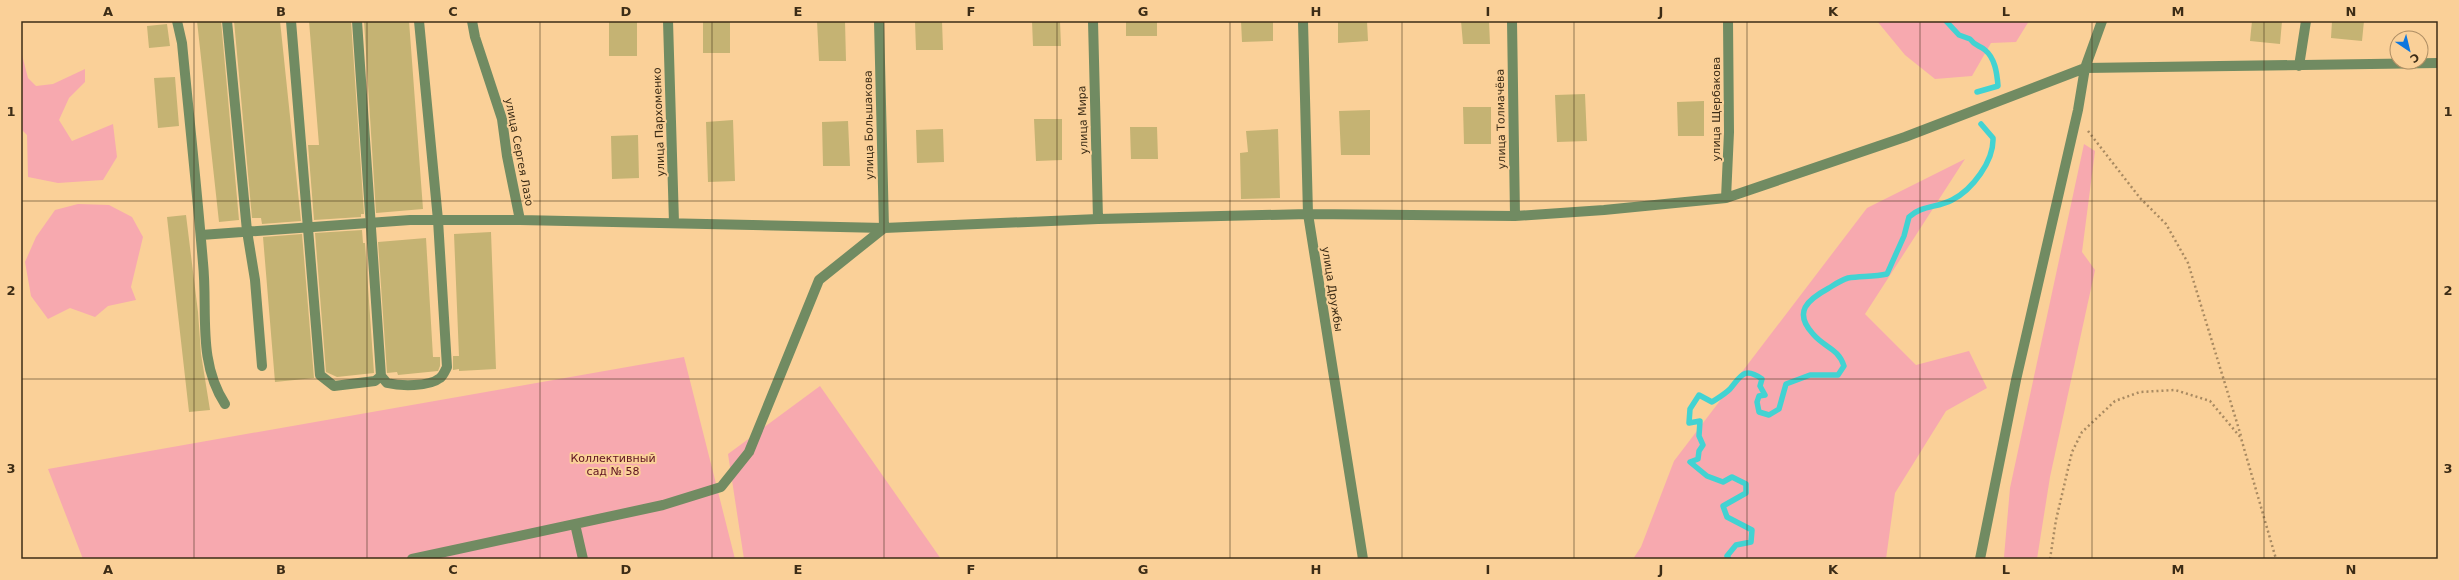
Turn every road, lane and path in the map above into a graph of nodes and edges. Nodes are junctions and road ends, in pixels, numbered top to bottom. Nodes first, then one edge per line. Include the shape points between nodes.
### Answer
1 (177, 21) edge
2 (227, 21) edge
3 (291, 21) edge
4 (357, 21) edge
5 (419, 21) edge
6 (472, 21) edge
7 (668, 21) edge
8 (879, 21) edge
9 (1092, 21) edge
10 (1303, 21) edge
11 (1512, 21) edge
12 (1728, 21) edge
13 (2102, 21) edge
14 (2306, 21) edge
15 (2438, 63) edge
16 (2299, 66) junction
17 (2085, 68) junction
18 (2078, 110) junction
19 (1726, 198) junction
20 (1308, 214) junction
21 (1515, 216) junction
22 (1098, 219) junction
23 (438, 220) junction
24 (520, 220) junction
25 (372, 222) junction
26 (674, 223) junction
27 (309, 226) junction
28 (884, 228) junction
29 (248, 231) junction
30 (201, 235) junction
31 (262, 366) dead end
32 (381, 376) junction
33 (225, 404) dead end
34 (2241, 438) junction
35 (575, 524) junction
36 (426, 558) edge
37 (412, 559) edge
38 (583, 559) edge
39 (1363, 559) edge
40 (1980, 559) edge
41 (2050, 559) edge
42 (2276, 559) edge

1 - 30 street via 182,43
2 - 29 street
3 - 27 street
4 - 25 street
5 - 23 street
6 - 24 street, улица Сергея Лазо via 502,119
7 - 26 street, улица Пархоменко
8 - 28 street, улица Большакова
9 - 22 street, улица Мира
10 - 20 street, улица Дружбы
11 - 21 street, улица Толмачёва
12 - 19 street, улица Щербакова via 1729,132
13 - 17 street
14 - 16 street
15 - 16 street
16 - 17 street
17 - 18 street
17 - 19 street via 1905,137
18 - 34 path via 2087,130 2111,162 2140,198 2166,224 2188,263 2229,391
18 - 40 street via 2016,380
19 - 21 street via 1681,204
20 - 21 street
20 - 22 street
20 - 39 street, улица Дружбы
22 - 28 street
23 - 24 street
23 - 25 street
23 - 32 street via 447,367 441,378 432,383 395,385 387,383
24 - 26 street
25 - 27 street
25 - 32 street
26 - 28 street
27 - 29 street
27 - 32 street via 320,375 334,386 375,381
28 - 35 street via 819,280 749,452 720,487 663,505
29 - 30 street
29 - 31 street
30 - 33 street via 204,339 210,371
34 - 41 path via 2210,401 2175,390 2140,392 2116,401 2082,432 2072,452
34 - 42 path
35 - 36 street
35 - 38 street
36 - 37 street

